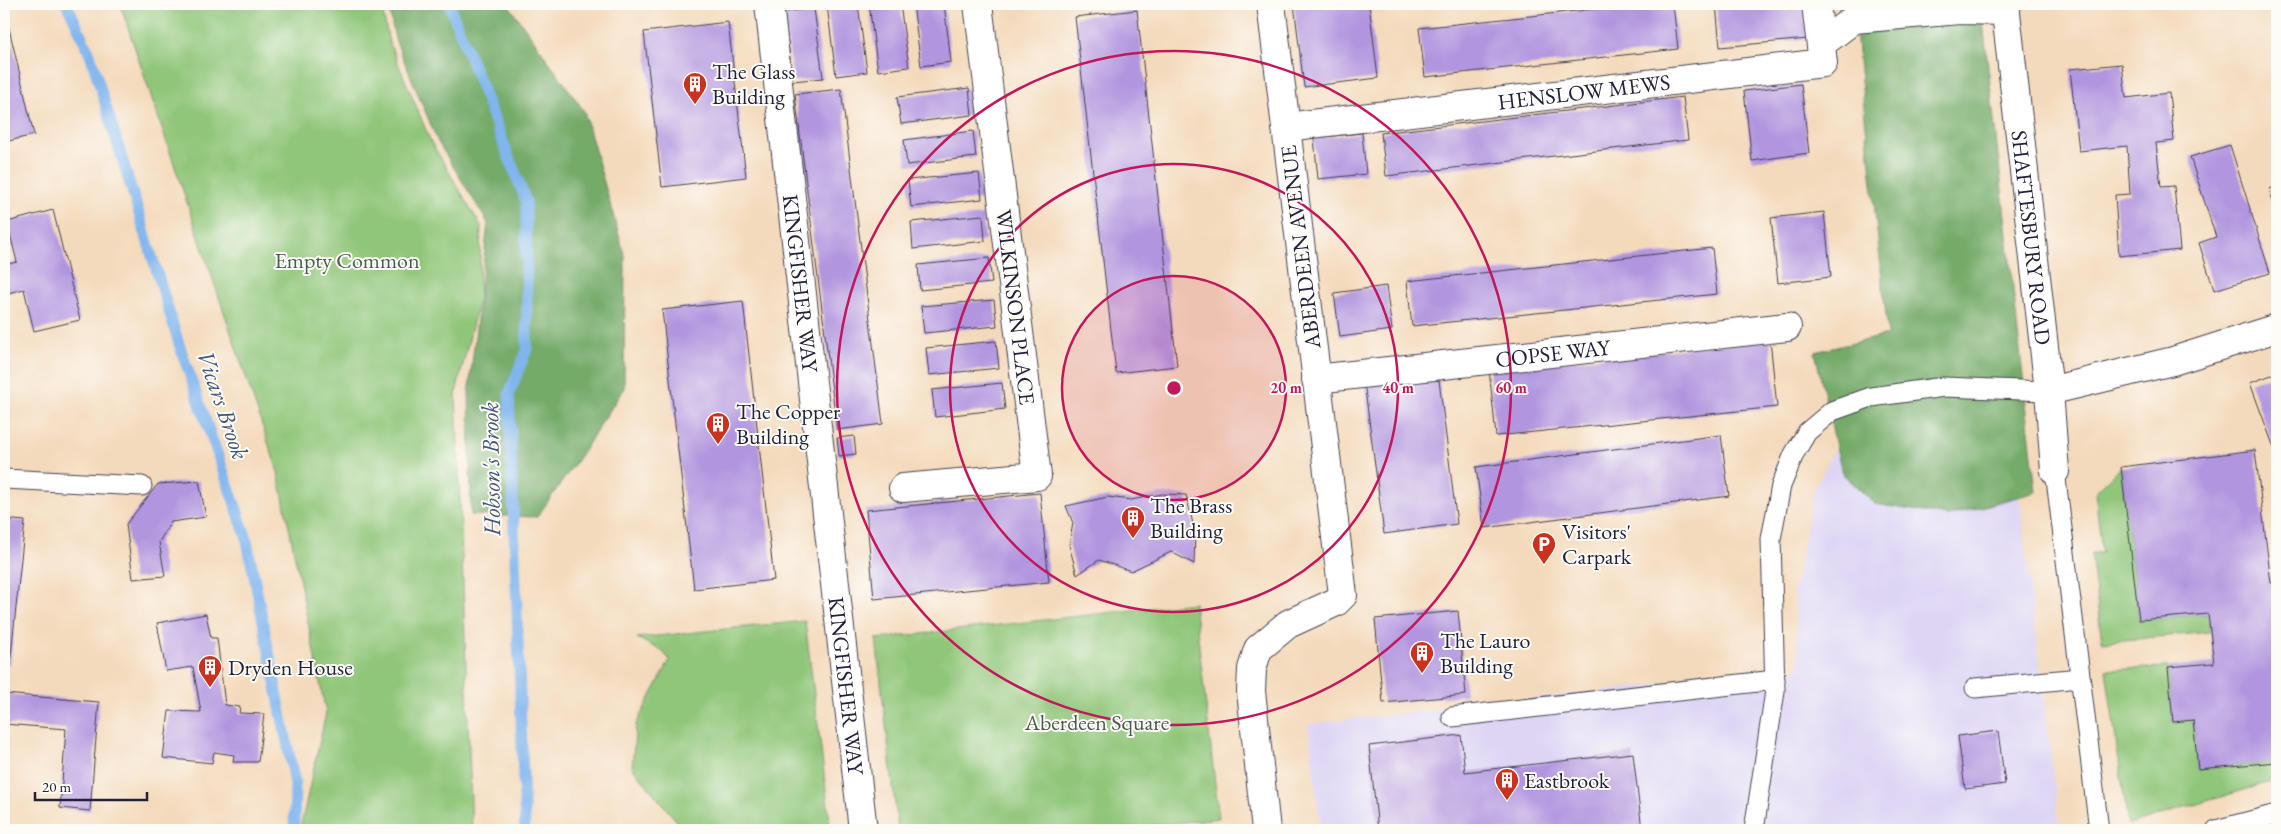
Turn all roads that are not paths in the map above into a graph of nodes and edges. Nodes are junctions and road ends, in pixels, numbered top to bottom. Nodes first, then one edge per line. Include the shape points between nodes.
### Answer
1 (769, 4) edge
2 (978, 4) edge
3 (1271, 4) edge
4 (1816, 4) edge
5 (2006, 7) edge
6 (1821, 44) junction
7 (1286, 127) junction
8 (1787, 327) dead end
9 (2277, 328) edge
10 (1316, 380) junction
11 (2049, 391) junction
12 (2055, 471) joint
13 (4, 479) edge
14 (142, 486) dead end
15 (903, 488) dead end
16 (2080, 678) junction
17 (1775, 680) junction
18 (1975, 688) dead end
19 (1452, 717) dead end
20 (2277, 814) edge
21 (863, 830) edge
22 (1266, 830) edge
23 (1754, 830) edge
24 (2099, 830) edge
25 (2216, 830) edge

1 - 21 street, KINGFISHER WAY
2 - 15 street, WILKINSON PLACE via 1037,476
3 - 7 street, ABERDEEN AVENUE
4 - 6 street, HENSLOW MEWS
5 - 6 street via 1854,19
5 - 11 street, SHAFTESBURY ROAD
6 - 7 street, HENSLOW MEWS via 1823,63
7 - 10 street, ABERDEEN AVENUE
8 - 10 street, COPSE WAY
9 - 11 street via 2173,361
10 - 22 street, ABERDEEN AVENUE via 1343,595 1336,602 1288,624 1258,649 1251,691
11 - 12 street, SHAFTESBURY ROAD
11 - 17 lane via 1944,387 1871,397 1832,411 1807,432 1781,486 1771,539
12 - 16 lane
13 - 14 lane
16 - 18 lane
16 - 24 lane
17 - 19 lane
17 - 23 lane
20 - 25 lane

